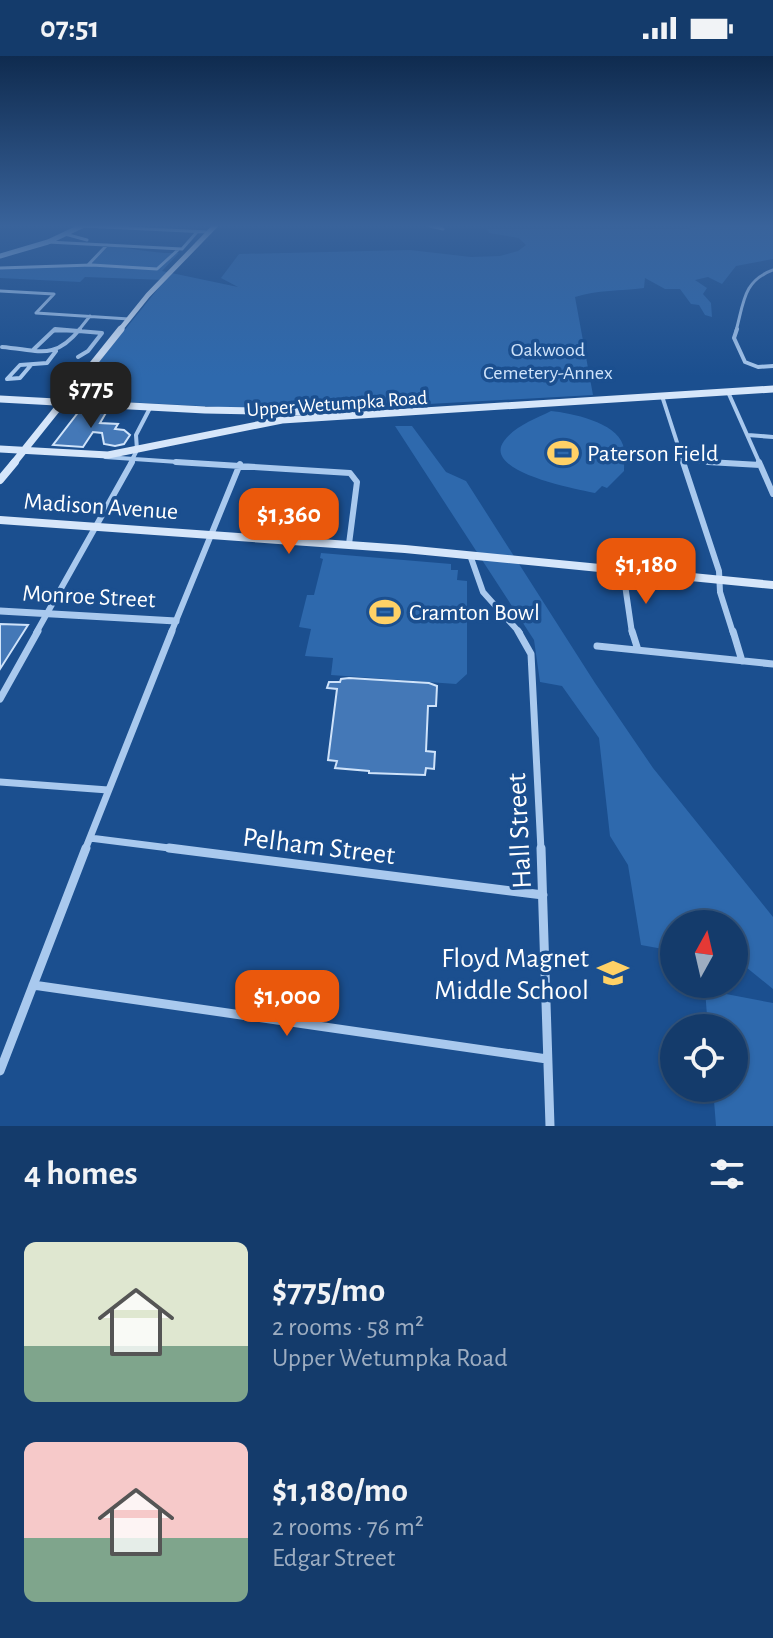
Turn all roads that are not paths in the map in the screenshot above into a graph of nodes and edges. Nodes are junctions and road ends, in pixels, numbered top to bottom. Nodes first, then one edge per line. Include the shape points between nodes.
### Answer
1 (164, 276) edge
2 (756, 276) edge
3 (0, 291) edge
4 (90, 316) junction
5 (129, 319) junction
6 (79, 330) junction
7 (2, 347) edge
8 (34, 349) junction
9 (56, 351) junction
10 (78, 357) dead end
11 (31, 365) junction
12 (773, 366) edge
13 (773, 389) edge
14 (728, 392) junction
15 (662, 396) junction
16 (0, 399) edge
17 (61, 402) junction
18 (150, 408) junction
19 (229, 411) junction
20 (344, 414) junction
21 (236, 427) junction
22 (748, 435) junction
23 (773, 437) edge
24 (0, 449) edge
25 (23, 450) junction
26 (135, 455) junction
27 (683, 460) junction
28 (240, 464) junction
29 (760, 465) junction
30 (0, 480) edge
31 (773, 494) edge
32 (0, 520) edge
33 (97, 526) junction
34 (212, 533) junction
35 (349, 544) junction
36 (470, 555) junction
37 (623, 571) junction
38 (719, 580) junction
39 (773, 585) edge
40 (0, 611) edge
41 (48, 613) junction
42 (176, 621) junction
43 (597, 646) dead end
44 (638, 650) junction
45 (742, 661) junction
46 (773, 664) edge
47 (0, 699) edge
48 (0, 782) edge
49 (108, 790) junction
50 (90, 838) junction
51 (543, 895) junction
52 (33, 985) junction
53 (547, 1059) junction
54 (0, 1071) edge
55 (550, 1126) edge

1 - 5 main road
2 - 12 street via 734,333 741,358 754,366
3 - 4 street via 54,294 36,313
4 - 5 street
4 - 6 street
5 - 17 main road
6 - 8 street via 52,330
6 - 9 street
6 - 10 street via 102,334
7 - 8 street
8 - 9 street
9 - 11 street via 47,363
11 - 11 street via 17,366 7,379 20,378
13 - 14 main road, Upper Wetumpka Road
14 - 15 main road, Upper Wetumpka Road
14 - 22 street
15 - 20 main road, Upper Wetumpka Road
15 - 27 street
16 - 17 main road, Upper Wetumpka Road
17 - 18 main road, Upper Wetumpka Road
17 - 25 main road
18 - 19 main road, Upper Wetumpka Road
18 - 26 street via 136,435
19 - 20 main road, Upper Wetumpka Road
19 - 21 main road via 246,416
20 - 21 main road, Upper Wetumpka Road
21 - 26 main road, Upper Wetumpka Road
22 - 23 street
22 - 29 street
24 - 25 main road, Upper Wetumpka Road
25 - 26 main road, Upper Wetumpka Road
25 - 30 main road
26 - 28 street
26 - 33 street
27 - 29 street
27 - 38 street
28 - 34 street
28 - 35 street via 353,474 357,482
29 - 31 street
32 - 33 main road, Madison Avenue
33 - 34 main road, Madison Avenue
33 - 41 street
34 - 35 main road, Madison Avenue
34 - 42 street
35 - 36 main road, Madison Avenue
36 - 37 main road, Madison Avenue
36 - 51 street, Hall Street via 483,592 519,630 531,654
37 - 38 main road, Madison Avenue
37 - 44 street
38 - 39 main road, Madison Avenue
38 - 45 street
40 - 41 street, Monroe Street
41 - 42 street, Monroe Street
41 - 47 street
42 - 49 street
43 - 44 street
44 - 45 street
45 - 46 street
48 - 49 street
49 - 50 street
50 - 51 street, Pelham Street
50 - 52 street
51 - 53 street, Hall Street
52 - 53 street
52 - 54 street
53 - 55 street, Hall Street

